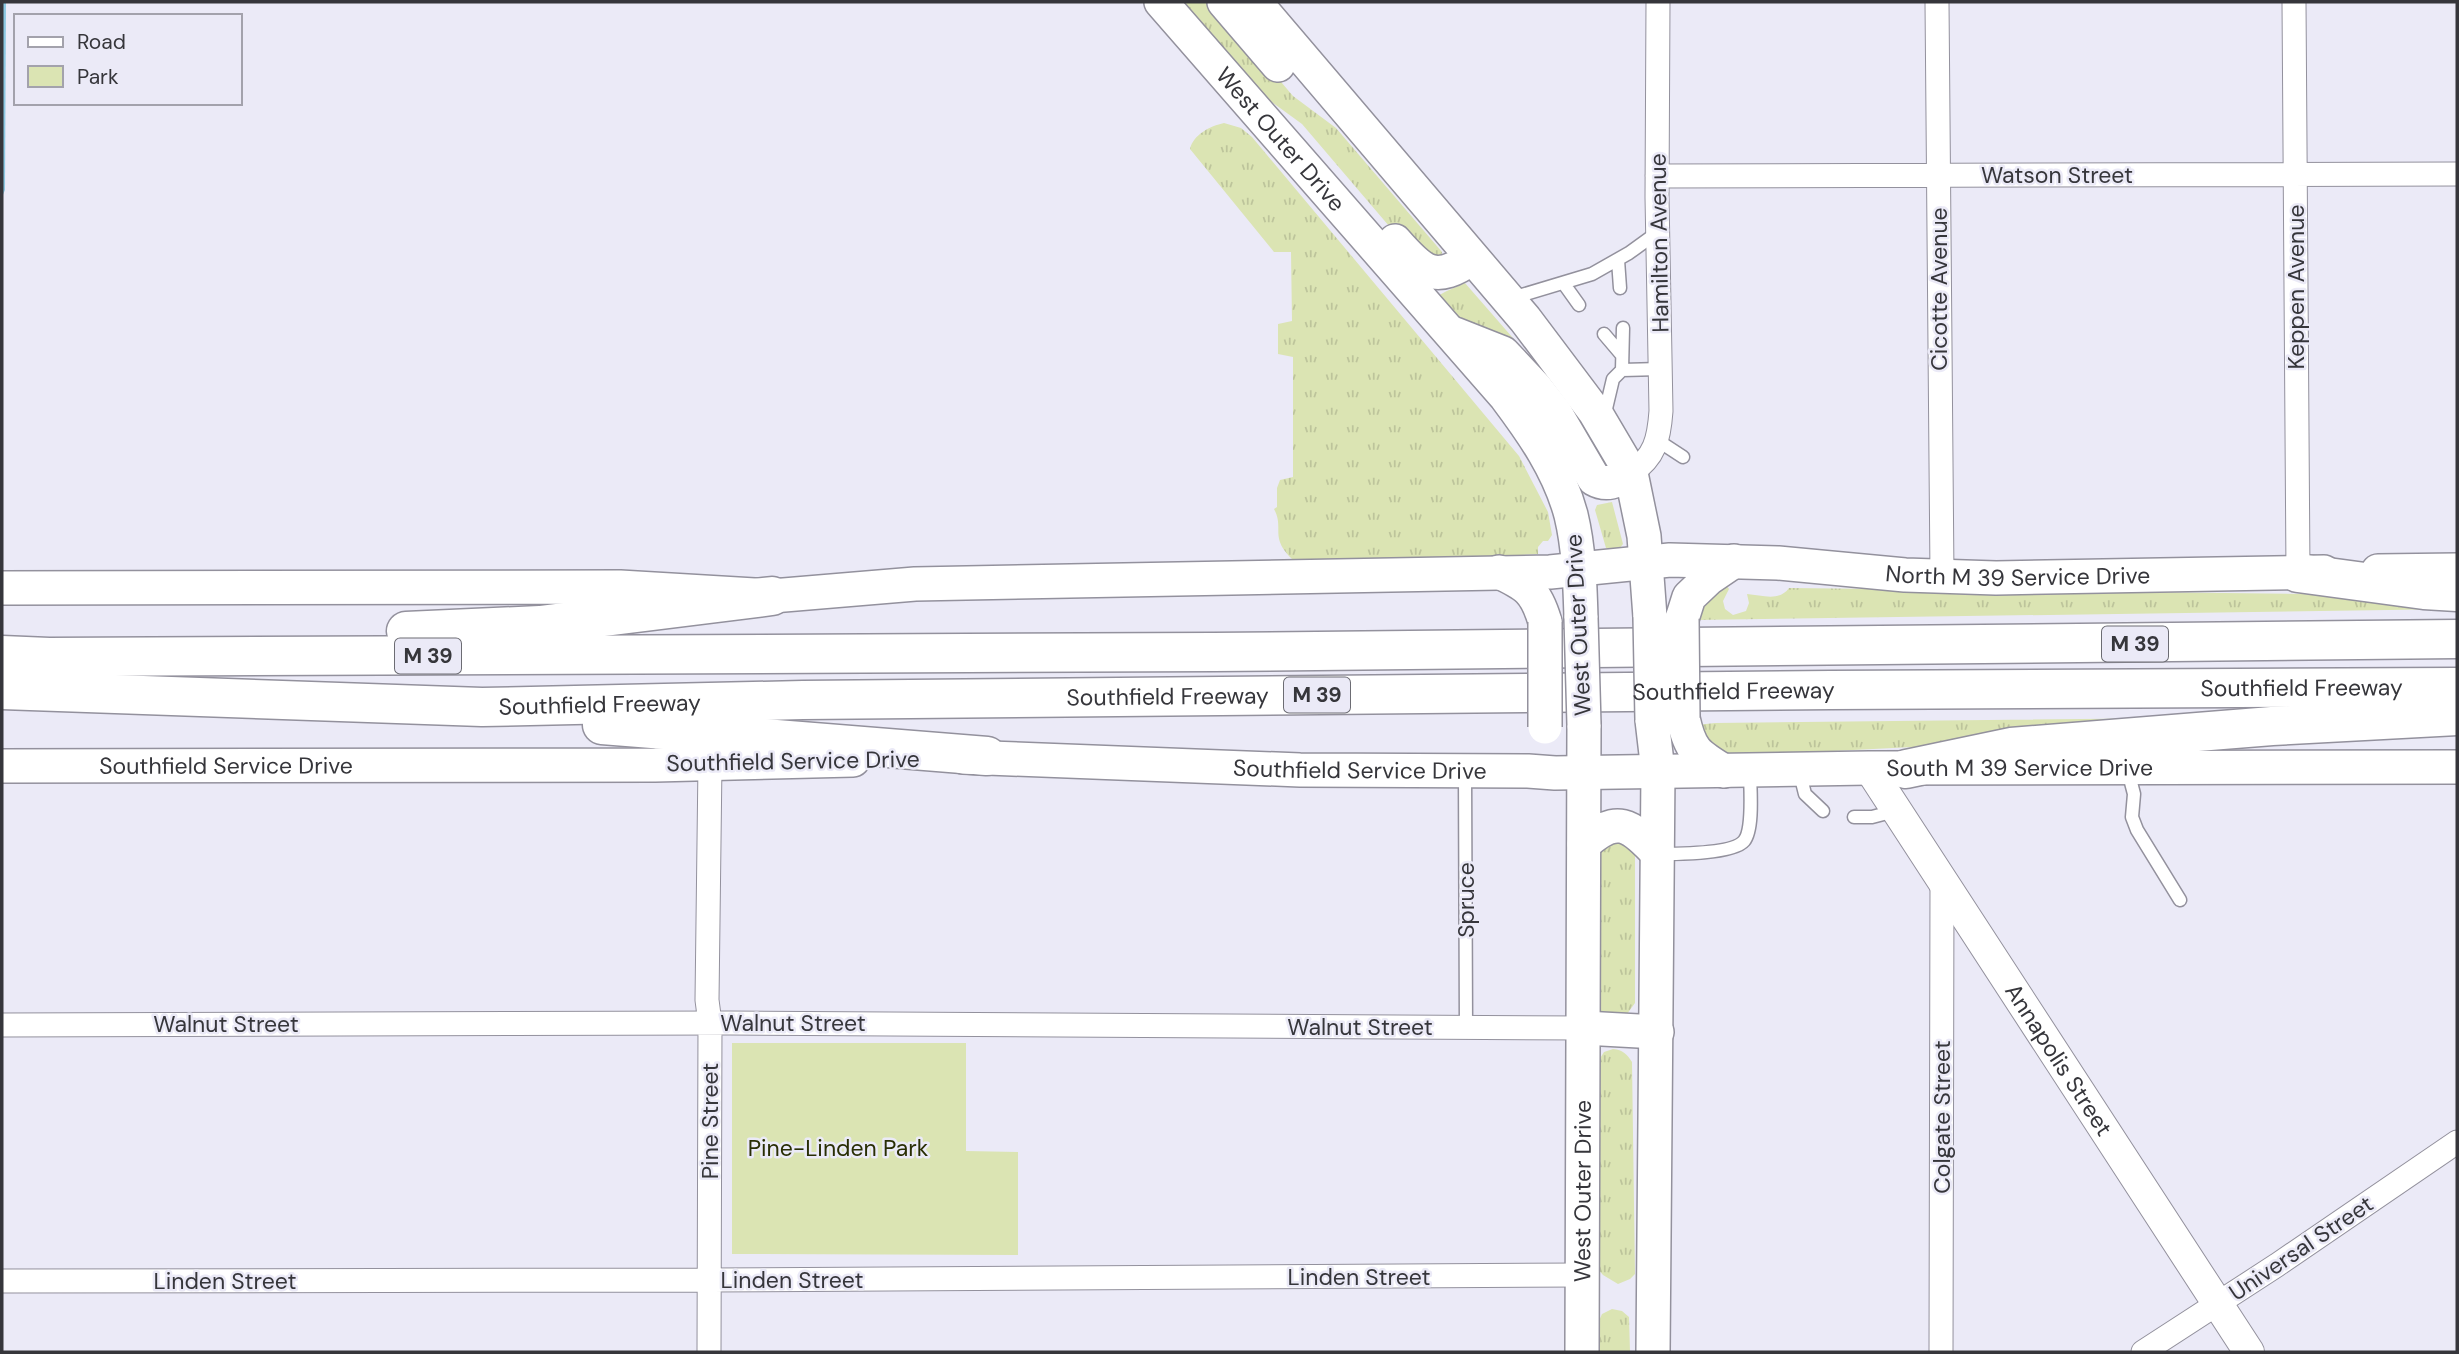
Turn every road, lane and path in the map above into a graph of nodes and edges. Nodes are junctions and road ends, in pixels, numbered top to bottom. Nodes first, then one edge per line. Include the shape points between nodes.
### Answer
1 (1161, 2) edge
2 (1224, 2) edge
3 (1255, 2) edge
4 (1658, 2) edge
5 (1937, 2) edge
6 (2294, 2) edge
7 (1349, 112) junction
8 (1258, 113) junction
9 (2295, 174) junction
10 (2457, 174) edge
11 (1657, 176) junction
12 (1938, 176) junction
13 (1658, 232) junction
14 (1472, 258) junction
15 (1618, 260) junction
16 (1564, 284) junction
17 (1619, 288) dead end
18 (1508, 300) junction
19 (1578, 305) dead end
20 (1623, 328) dead end
21 (1449, 332) junction
22 (1604, 334) dead end
23 (1621, 354) junction
24 (1660, 369) junction
25 (1622, 370) junction
26 (1602, 424) junction
27 (1657, 440) junction
28 (1683, 457) dead end
29 (1630, 473) junction
30 (1734, 561) junction
31 (1648, 562) junction
32 (2457, 570) edge
33 (1579, 571) junction
34 (1499, 572) junction
35 (2298, 573) junction
36 (1942, 576) junction
37 (2, 588) edge
38 (2457, 592) edge
39 (772, 596) junction
40 (2457, 639) edge
41 (2, 655) edge
42 (49, 657) junction
43 (2457, 687) edge
44 (2, 690) edge
45 (482, 707) junction
46 (2457, 716) edge
47 (1667, 719) junction
48 (987, 756) junction
49 (710, 764) junction
50 (2, 766) edge
51 (2457, 766) edge
52 (1887, 769) junction
53 (2127, 769) junction
54 (1737, 770) junction
55 (1798, 770) junction
56 (1528, 771) junction
57 (1658, 771) junction
58 (1465, 772) junction
59 (1584, 773) junction
60 (1896, 810) junction
61 (1823, 811) dead end
62 (1854, 817) dead end
63 (1584, 844) junction
64 (1658, 854) junction
65 (1942, 882) junction
66 (2180, 900) dead end
67 (710, 1023) junction
68 (2, 1025) edge
69 (1466, 1027) junction
70 (1584, 1028) junction
71 (1657, 1032) junction
72 (2457, 1142) edge
73 (1582, 1275) junction
74 (709, 1280) junction
75 (2, 1281) edge
76 (2218, 1304) junction
77 (709, 1352) edge
78 (1583, 1352) edge
79 (1653, 1352) edge
80 (1941, 1352) edge
81 (2143, 1352) edge
82 (2249, 1352) edge

1 - 8 main road, West Outer Drive
2 - 7 main road via 1295,84
3 - 7 main road
4 - 11 street, Hamilton Avenue
5 - 12 street, Cicotte Avenue
6 - 9 street, Keppen Avenue
7 - 14 main road
8 - 14 main road via 1301,131 1410,258 1426,270 1442,274
8 - 21 main road, West Outer Drive
9 - 10 street, Watson Street
9 - 12 street, Watson Street
9 - 35 street, Keppen Avenue
11 - 12 street, Watson Street
11 - 13 street, Hamilton Avenue
12 - 36 street, Cicotte Avenue
13 - 15 lane
13 - 24 street, Hamilton Avenue
14 - 18 main road
15 - 16 lane
15 - 17 lane
16 - 18 lane
16 - 19 lane
18 - 26 main road
20 - 23 lane
21 - 29 main road via 1503,353 1556,414 1594,479 1612,483
21 - 33 main road, West Outer Drive via 1535,436 1571,516
22 - 23 lane
23 - 25 lane
24 - 25 lane
24 - 27 street, Hamilton Avenue
25 - 26 lane via 1613,379
26 - 29 main road
27 - 28 lane
27 - 29 street, Hamilton Avenue via 1644,464
29 - 31 main road
30 - 31 main road, North M 39 Service Drive
30 - 36 main road, North M 39 Service Drive
30 - 47 main road, bridge via 1689,597
31 - 33 main road, North M 39 Service Drive
31 - 47 main road, bridge via 1650,617
32 - 35 main road, North M 39 Service Drive
33 - 34 main road
33 - 59 main road, West Outer Drive, bridge
34 - 39 main road via 915,584
34 - 56 main road, bridge via 1524,584 1539,601 1545,622 1544,744
35 - 36 main road, North M 39 Service Drive
35 - 38 highway
37 - 39 main road via 620,587
39 - 42 highway via 540,625 246,634
40 - 42 highway, Southfield Freeway / M 39 via 1799,649
41 - 42 highway, Southfield Freeway / M 39
43 - 45 highway, Southfield Freeway / M 39 via 831,699
44 - 45 highway, Southfield Freeway / M 39
45 - 48 highway via 602,725
46 - 52 highway via 2011,747
47 - 54 main road via 1701,757
47 - 57 main road
48 - 49 main road, Southfield Service Drive
48 - 58 main road, Southfield Service Drive via 1189,767
49 - 50 main road, Southfield Service Drive
49 - 67 street, Pine Street
51 - 53 main road, South M 39 Service Drive
52 - 53 main road, South M 39 Service Drive
52 - 55 main road, South M 39 Service Drive
52 - 60 street, Annapolis Street
53 - 66 lane via 2137,830
54 - 55 main road, South M 39 Service Drive
54 - 57 main road, South M 39 Service Drive
54 - 64 lane via 1750,823 1746,840 1737,847
55 - 61 lane via 1805,794
56 - 58 main road, Southfield Service Drive
56 - 59 main road, Southfield Service Drive
57 - 59 main road, South M 39 Service Drive
57 - 64 main road
58 - 69 lane, Spruce
59 - 63 main road, West Outer Drive
60 - 62 lane
60 - 65 street, Annapolis Street
63 - 64 main road via 1604,827 1620,825 1639,833
63 - 70 main road, West Outer Drive
64 - 71 main road
65 - 76 street, Annapolis Street
65 - 80 street, Colgate Street
67 - 68 street, Walnut Street
67 - 69 street, Walnut Street
67 - 74 street, Pine Street
69 - 70 street, Walnut Street
70 - 71 main road
70 - 73 main road, West Outer Drive
71 - 79 main road
72 - 76 street, Universal Street
73 - 74 street, Linden Street
73 - 78 main road, West Outer Drive
74 - 75 street, Linden Street
74 - 77 street, Pine Street
76 - 81 street, Universal Street
76 - 82 street, Annapolis Street

